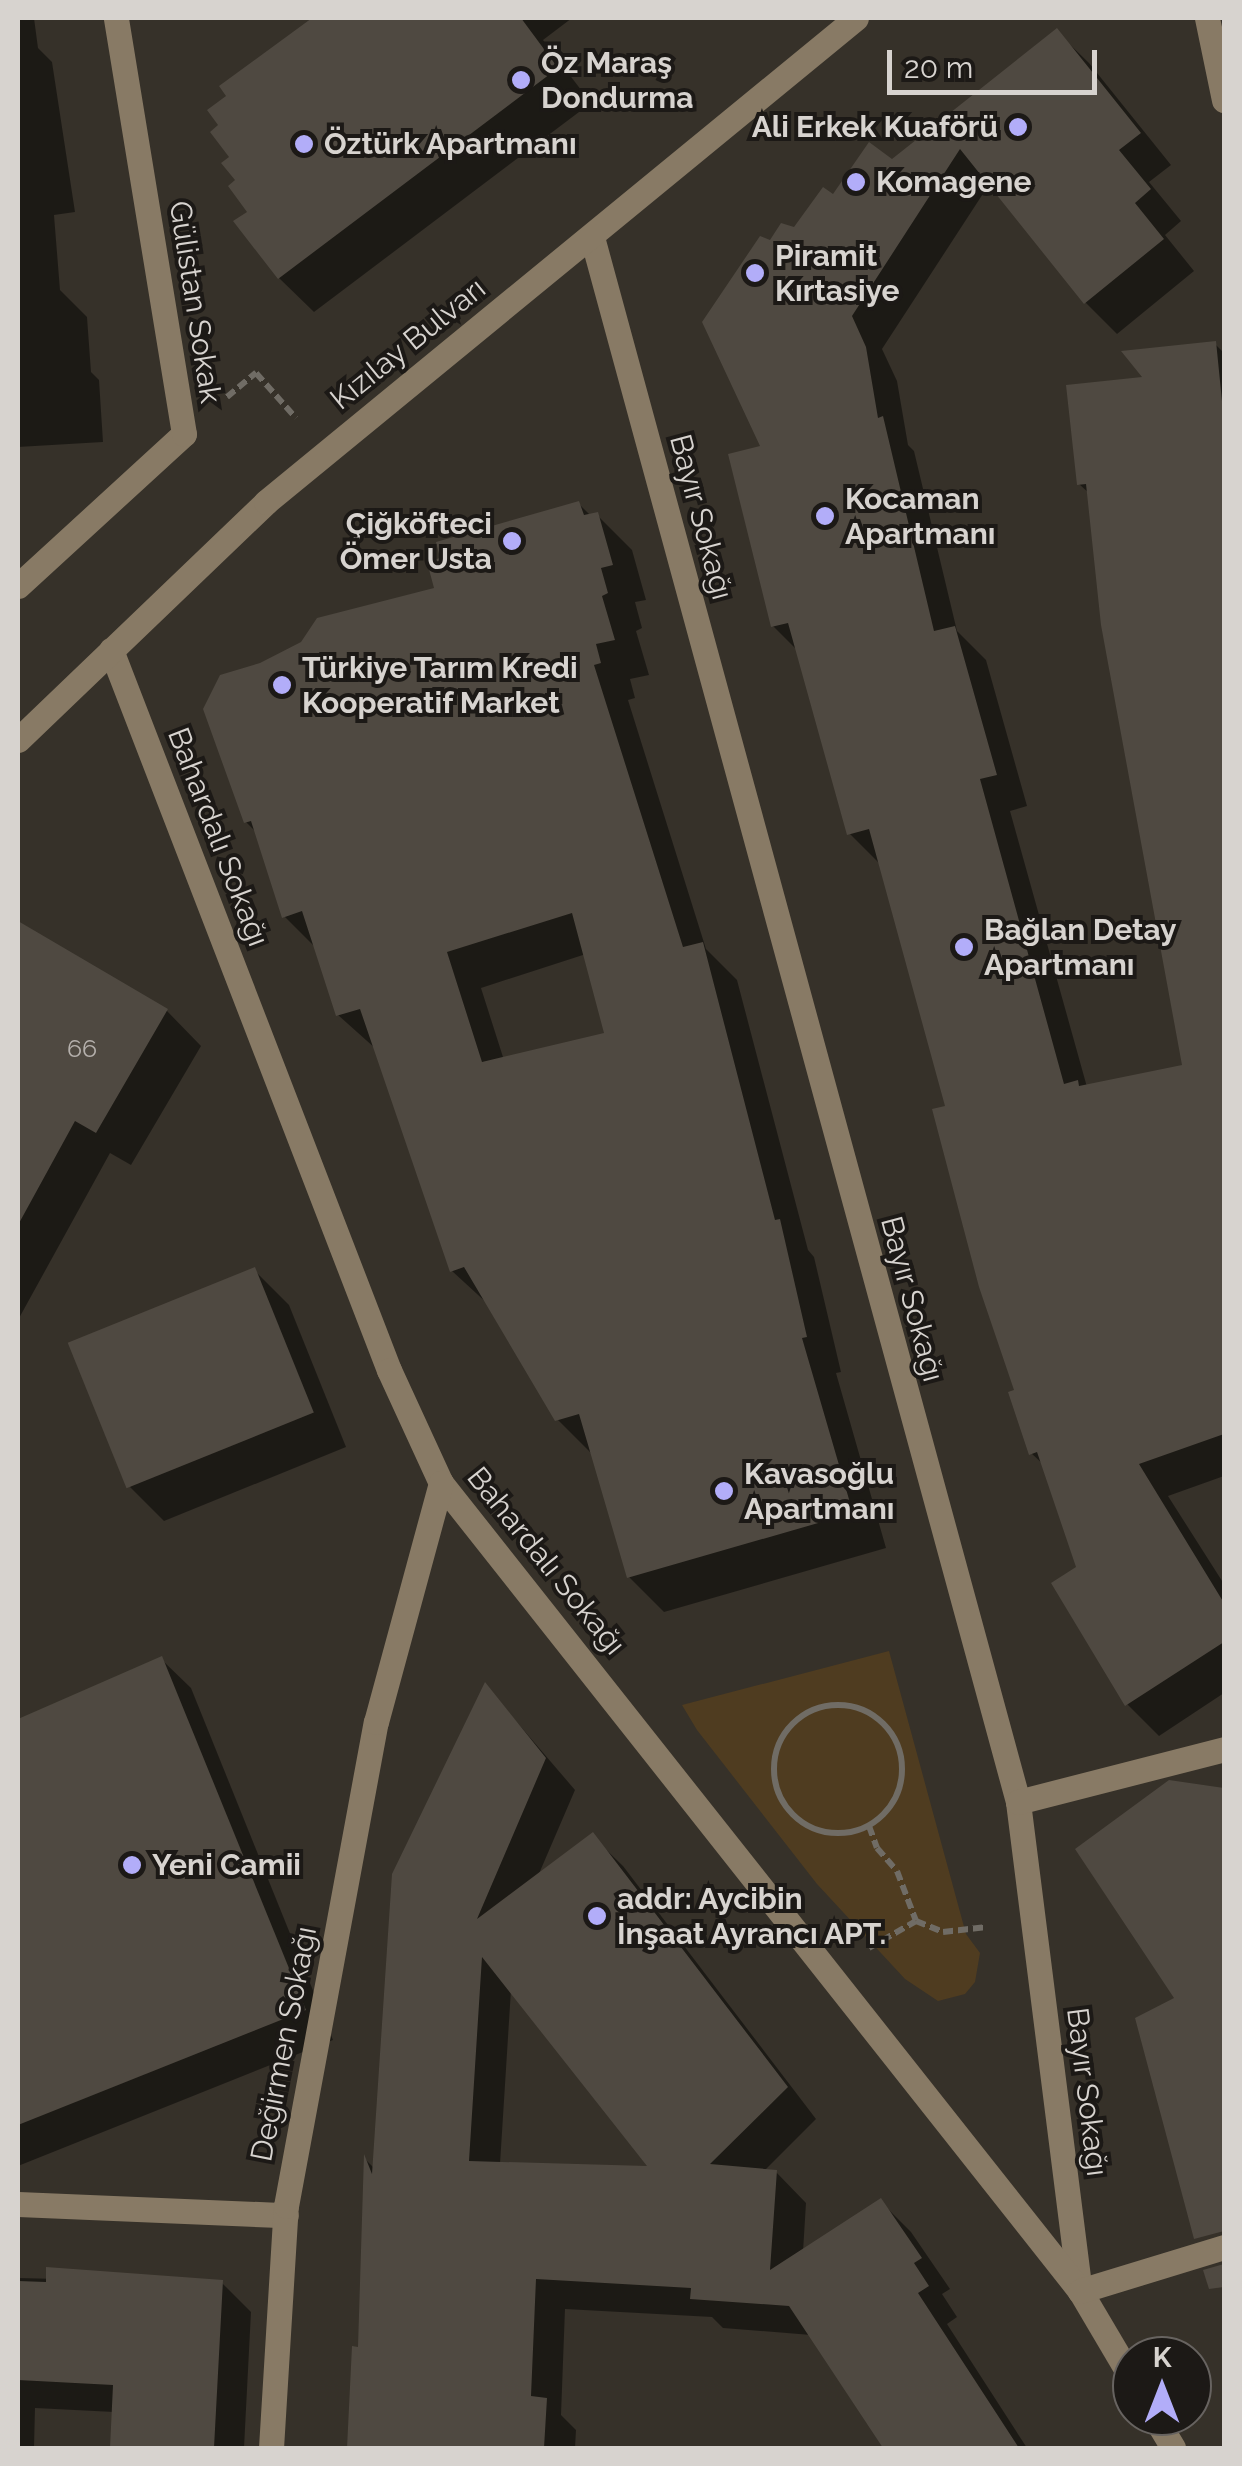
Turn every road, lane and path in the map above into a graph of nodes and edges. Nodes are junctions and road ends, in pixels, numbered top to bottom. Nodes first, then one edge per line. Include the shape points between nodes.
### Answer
1 (116, 18) edge
2 (856, 18) edge
3 (1206, 18) edge
4 (1224, 100) edge
5 (592, 238) junction
6 (18, 586) edge
7 (111, 650) junction
8 (18, 740) edge
9 (441, 1482) junction
10 (1224, 1749) edge
11 (1018, 1802) junction
12 (869, 1826) junction
13 (1033, 1922) junction
14 (18, 2204) edge
15 (286, 2215) junction
16 (1224, 2246) edge
17 (1080, 2290) junction
18 (1112, 2345) edge
19 (271, 2448) edge

1 - 6 street, Gülistan Sokak via 184,434
2 - 5 street, Kızılay Bulvarı
3 - 4 street
5 - 7 street, Kızılay Bulvarı via 266,502
5 - 11 street, Bayır Sokağı
7 - 8 street, Kızılay Bulvarı
7 - 9 street, Bahardalı Sokağı via 389,1370
9 - 15 street, Değirmen Sokağı via 376,1722
9 - 17 street, Bahardalı Sokağı
10 - 11 street
11 - 13 street, Bayır Sokağı
12 - 12 path via 827,1832 791,1813 780,1795 774,1754 796,1720 813,1709 848,1704 866,1710 900,1750 903,1768 894,1801
12 - 13 path via 897,1871 916,1921 943,1932
13 - 17 street, Bayır Sokağı
14 - 15 street
15 - 19 street, Değirmen Sokağı
16 - 17 street
17 - 18 street, Bayır Sokağı

